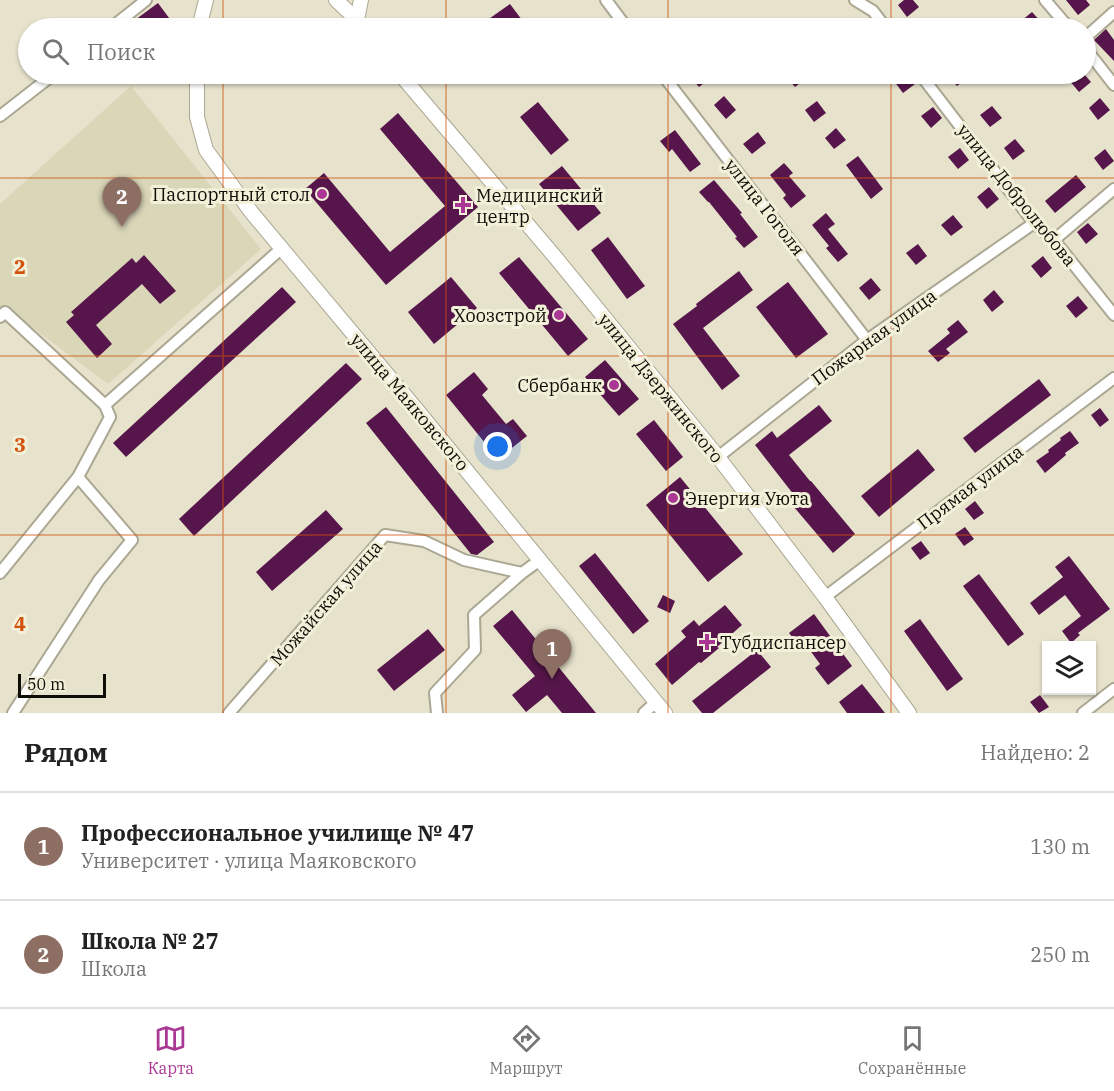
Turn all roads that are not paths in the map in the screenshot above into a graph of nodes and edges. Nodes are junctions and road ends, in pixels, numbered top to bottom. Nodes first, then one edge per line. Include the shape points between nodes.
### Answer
1 (147, 0) edge
2 (206, 0) edge
3 (336, 0) edge
4 (361, 0) edge
5 (606, 0) edge
6 (855, 0) edge
7 (1045, 0) edge
8 (1114, 12) edge
9 (124, 18) edge
10 (202, 18) edge
11 (354, 18) edge
12 (360, 18) edge
13 (620, 18) edge
14 (878, 18) edge
15 (1060, 18) edge
16 (1096, 28) edge
17 (1096, 62) edge
18 (41, 84) edge
19 (197, 84) edge
20 (408, 84) edge
21 (670, 84) edge
22 (928, 84) edge
23 (1114, 85) edge
24 (0, 116) edge
25 (1114, 189) edge
26 (1034, 223) junction
27 (1054, 240) junction
28 (282, 248) junction
29 (3, 314) edge
30 (1114, 315) edge
31 (867, 340) junction
32 (1114, 378) edge
33 (105, 405) junction
34 (718, 457) junction
35 (78, 477) junction
36 (540, 560) junction
37 (0, 573) edge
38 (522, 573) junction
39 (825, 597) junction
40 (1114, 689) edge
41 (660, 708) edge
42 (13, 713) edge
43 (229, 713) edge
44 (437, 713) edge
45 (644, 713) edge
46 (909, 713) edge
47 (1083, 713) edge

1 - 9 street
2 - 10 main road
3 - 11 main road
4 - 12 main road
5 - 13 street
6 - 14 street
7 - 15 street
8 - 16 street
17 - 23 street
18 - 24 street
19 - 28 main road, улица Маяковского via 197,117 206,150
20 - 34 main road, улица Дзержинского
21 - 31 street, улица Гоголя
22 - 26 street, улица Добролюбова
25 - 27 street
26 - 27 street, улица Добролюбова
26 - 31 street, Пожарная улица
27 - 30 street, улица Добролюбова
28 - 33 street
28 - 36 main road, улица Маяковского
29 - 33 street
31 - 34 street, Пожарная улица
32 - 39 street, Прямая улица
33 - 35 street via 110,417
34 - 39 main road, улица Дзержинского
35 - 37 street
35 - 42 street via 132,540 99,580
36 - 38 street
36 - 41 main road, улица Маяковского
38 - 43 street, Можайская улица via 464,560 424,541 385,535
38 - 44 street via 474,615 475,650 435,693
39 - 46 main road, улица Дзержинского
40 - 47 street
41 - 45 street

